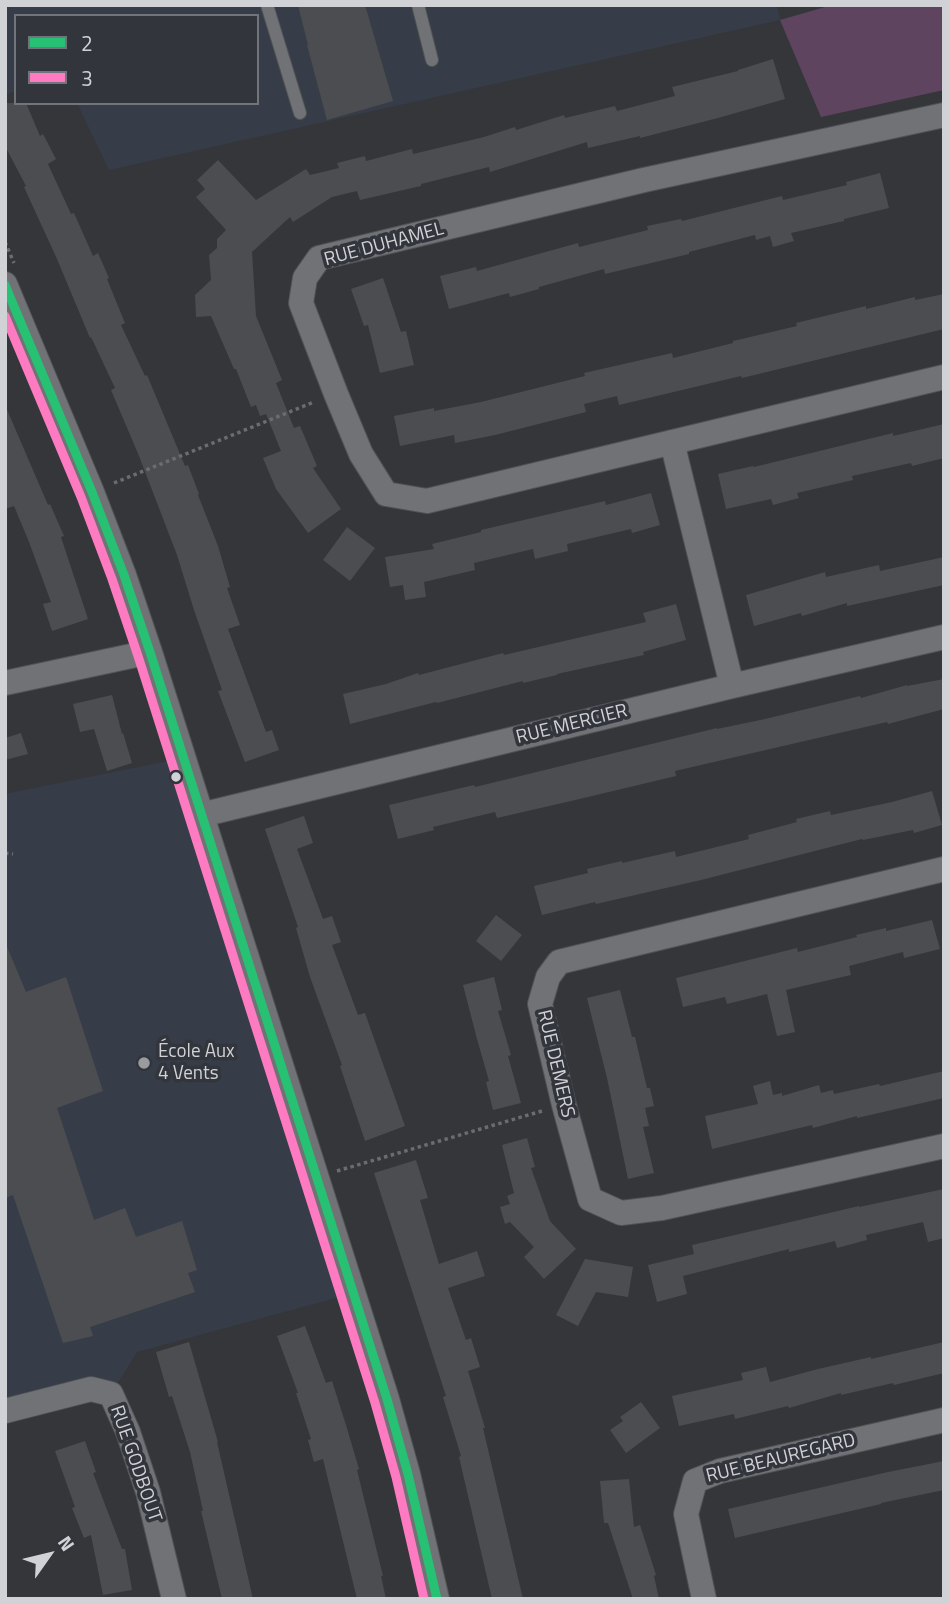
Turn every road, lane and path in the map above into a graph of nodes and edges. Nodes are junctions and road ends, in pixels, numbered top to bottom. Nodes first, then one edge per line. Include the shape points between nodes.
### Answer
1 (267, 5) edge
2 (418, 5) edge
3 (432, 60) dead end
4 (300, 113) dead end
5 (944, 115) edge
6 (5, 284) edge
7 (944, 377) edge
8 (336, 394) junction
9 (672, 442) junction
10 (92, 492) junction
11 (944, 637) edge
12 (150, 652) junction
13 (5, 683) edge
14 (732, 686) junction
15 (201, 815) junction
16 (5, 853) edge
17 (13, 853) dead end
18 (944, 869) edge
19 (564, 1105) junction
20 (944, 1146) edge
21 (328, 1174) dead end
22 (5, 1411) edge
23 (944, 1420) edge
24 (174, 1599) edge
25 (437, 1599) edge
26 (704, 1599) edge

1 - 4 lane
2 - 3 lane
5 - 8 street, RUE DUHAMEL via 644,180 320,258 305,278 301,303
6 - 10 street
7 - 9 street, RUE DUHAMEL
8 - 9 street, RUE DUHAMEL via 361,454 386,494 427,501
8 - 10 path
9 - 14 street
10 - 12 street
11 - 14 street, RUE MERCIER
12 - 13 street
12 - 15 street
14 - 15 street, RUE MERCIER
15 - 25 street via 387,1399
16 - 17 path
18 - 19 street, RUE DEMERS via 559,962 548,977 540,1004
19 - 20 street, RUE DEMERS via 590,1199 621,1213
19 - 21 path
22 - 24 street, RUE GODBOUT via 91,1389 111,1394 148,1492
23 - 26 street, RUE BEAUREGARD via 720,1471 695,1481 686,1514

